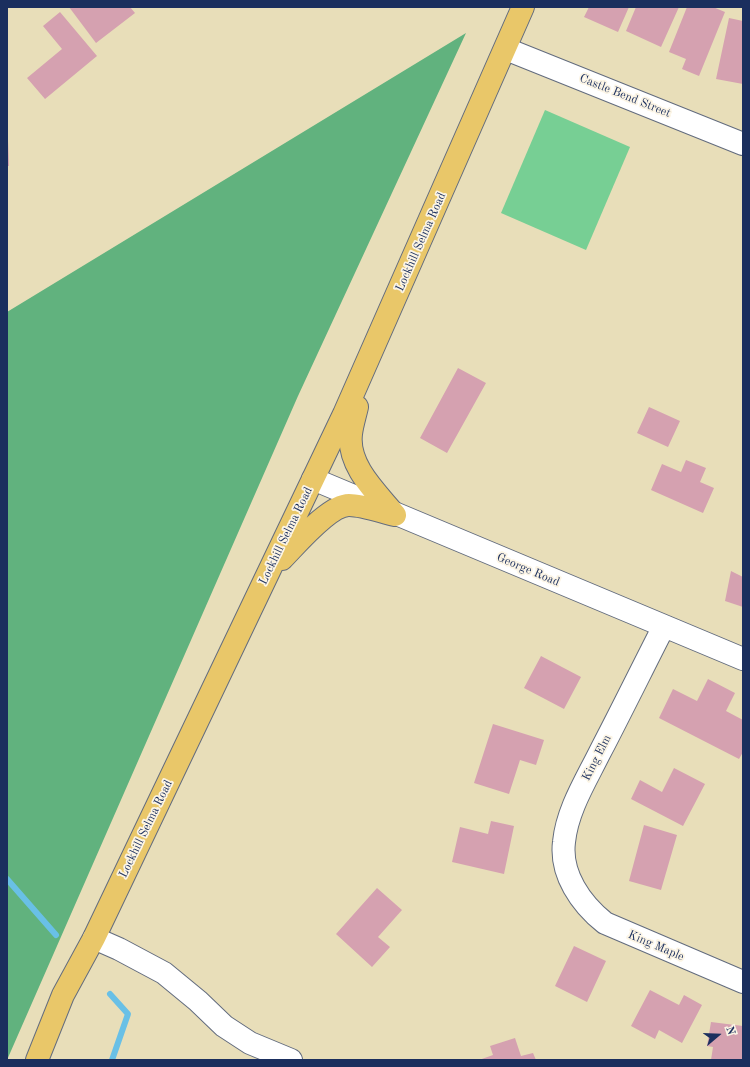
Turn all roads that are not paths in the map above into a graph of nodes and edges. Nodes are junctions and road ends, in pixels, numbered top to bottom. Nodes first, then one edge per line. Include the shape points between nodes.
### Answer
1 (523, 7) edge
2 (506, 48) junction
3 (743, 144) edge
4 (367, 364) junction
5 (314, 479) junction
6 (395, 515) junction
7 (270, 570) junction
8 (664, 626) junction
9 (743, 659) edge
10 (578, 896) joint
11 (94, 938) junction
12 (743, 982) edge
13 (37, 1060) edge
14 (290, 1060) edge

1 - 2 main road, Lockhill Selma Road
2 - 3 street, Castle Bend Street
2 - 4 main road, Lockhill Selma Road
4 - 5 main road, Lockhill Selma Road
4 - 6 main road via 351,435 352,451 365,480
5 - 6 street, George Road
5 - 7 main road, Lockhill Selma Road
6 - 7 main road via 349,505 340,507 320,520
6 - 8 street, George Road
7 - 11 main road, Lockhill Selma Road
8 - 9 street, George Road
8 - 10 street, King Elm via 573,806 564,842 567,870
10 - 12 street, King Maple via 592,912 613,927
11 - 13 main road, Lockhill Selma Road via 63,996
11 - 14 street via 164,973 224,1026 250,1043

